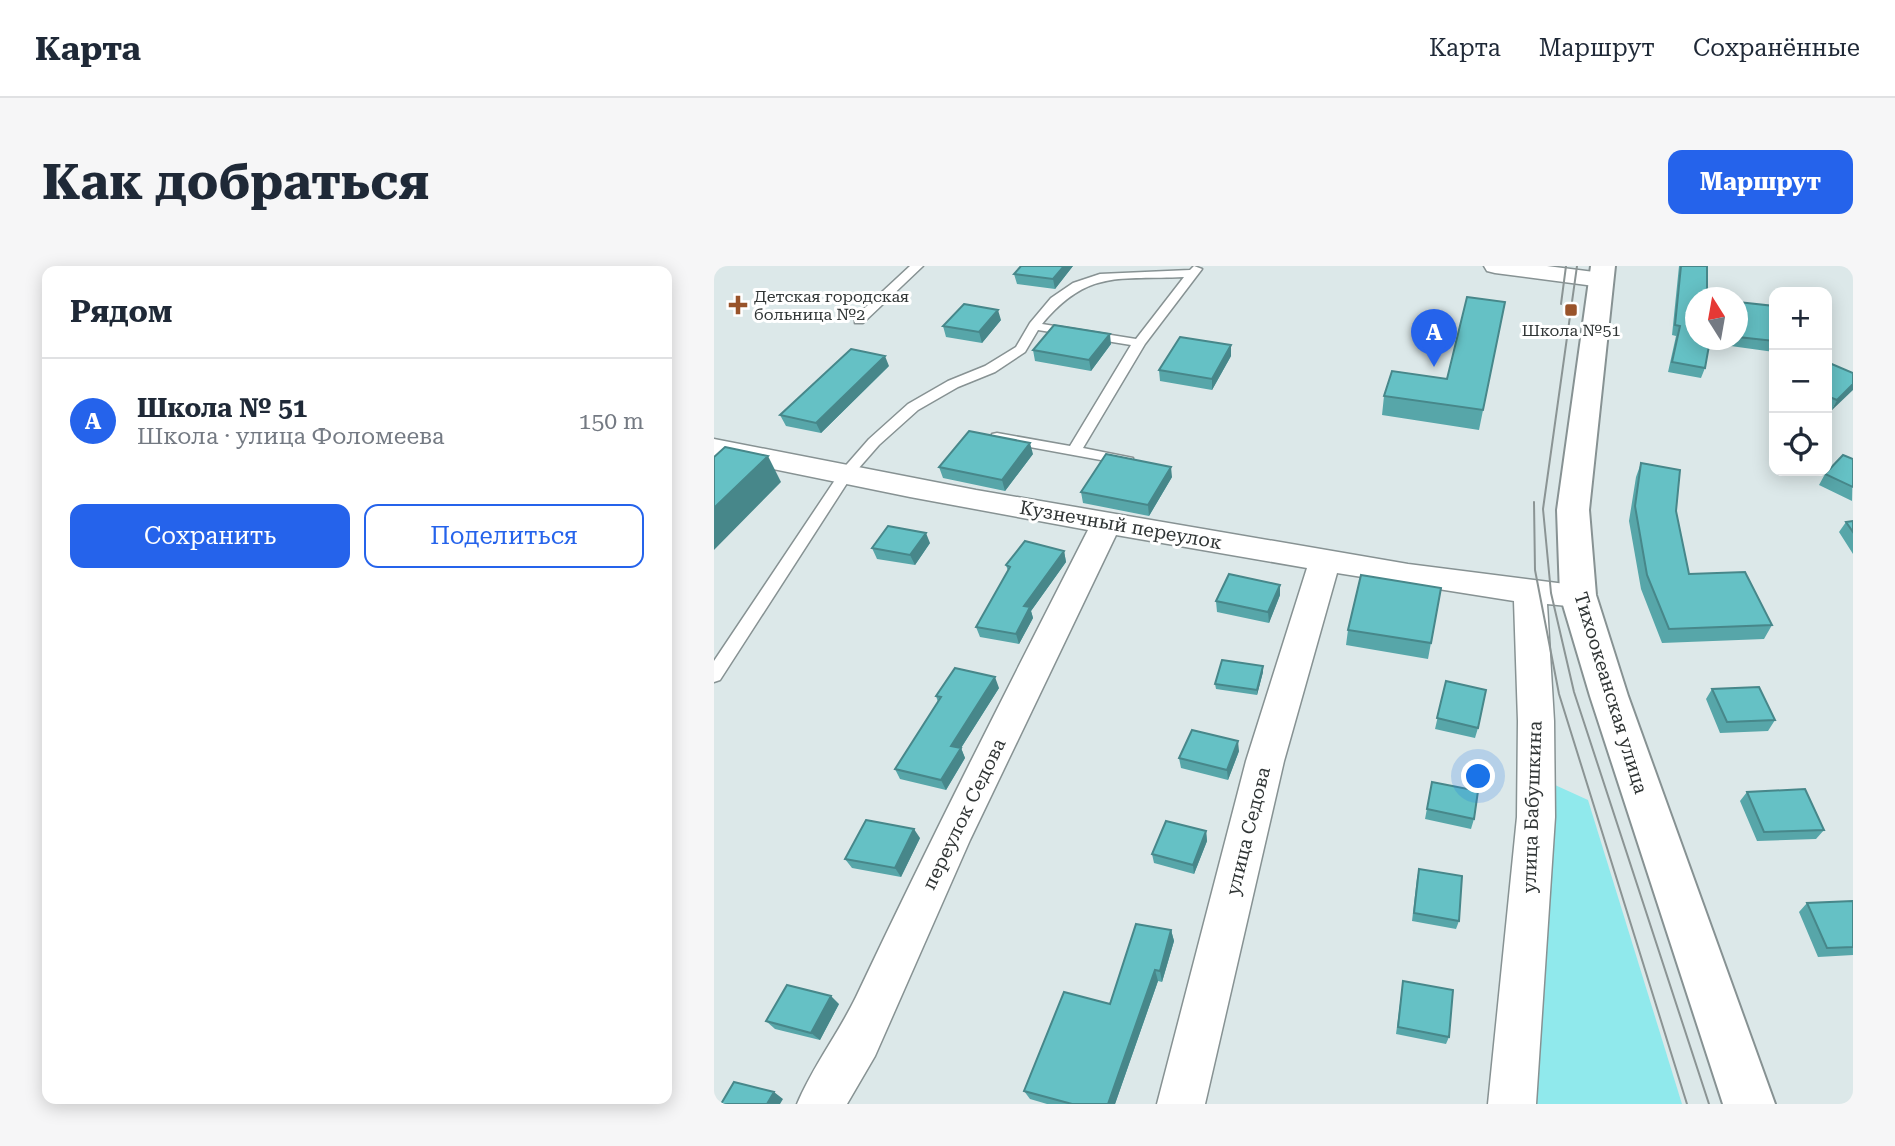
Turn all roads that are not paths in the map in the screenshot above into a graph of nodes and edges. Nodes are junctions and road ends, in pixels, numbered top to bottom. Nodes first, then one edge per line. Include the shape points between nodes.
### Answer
1 (917, 266) edge
2 (1495, 266) edge
3 (1195, 270) edge
4 (1603, 273) edge
5 (859, 320) dead end
6 (1034, 326) junction
7 (1139, 343) junction
8 (984, 435) edge
9 (1075, 450) junction
10 (718, 453) edge
11 (1142, 464) edge
12 (846, 474) junction
13 (1107, 523) junction
14 (1325, 560) junction
15 (1530, 593) junction
16 (1578, 594) junction
17 (714, 676) edge
18 (821, 1104) edge
19 (1181, 1104) edge
20 (1512, 1104) edge
21 (1749, 1104) edge

1 - 5 lane
2 - 4 street
3 - 6 lane via 1100,277 1055,300
3 - 7 lane
4 - 16 main road, Тихоокеанская улица via 1573,510
6 - 7 lane
6 - 12 lane via 1021,349 913,407
7 - 9 lane
8 - 9 lane
9 - 11 lane
10 - 12 street, Кузнечный переулок
12 - 13 street, Кузнечный переулок
12 - 17 lane
13 - 14 street, Кузнечный переулок
13 - 18 street, переулок Седова via 951,838 859,1040
14 - 15 street, Кузнечный переулок
14 - 19 street, улица Седова via 1265,761
15 - 16 street, Кузнечный переулок
15 - 20 street, улица Бабушкина via 1534,847
16 - 21 main road, Тихоокеанская улица

